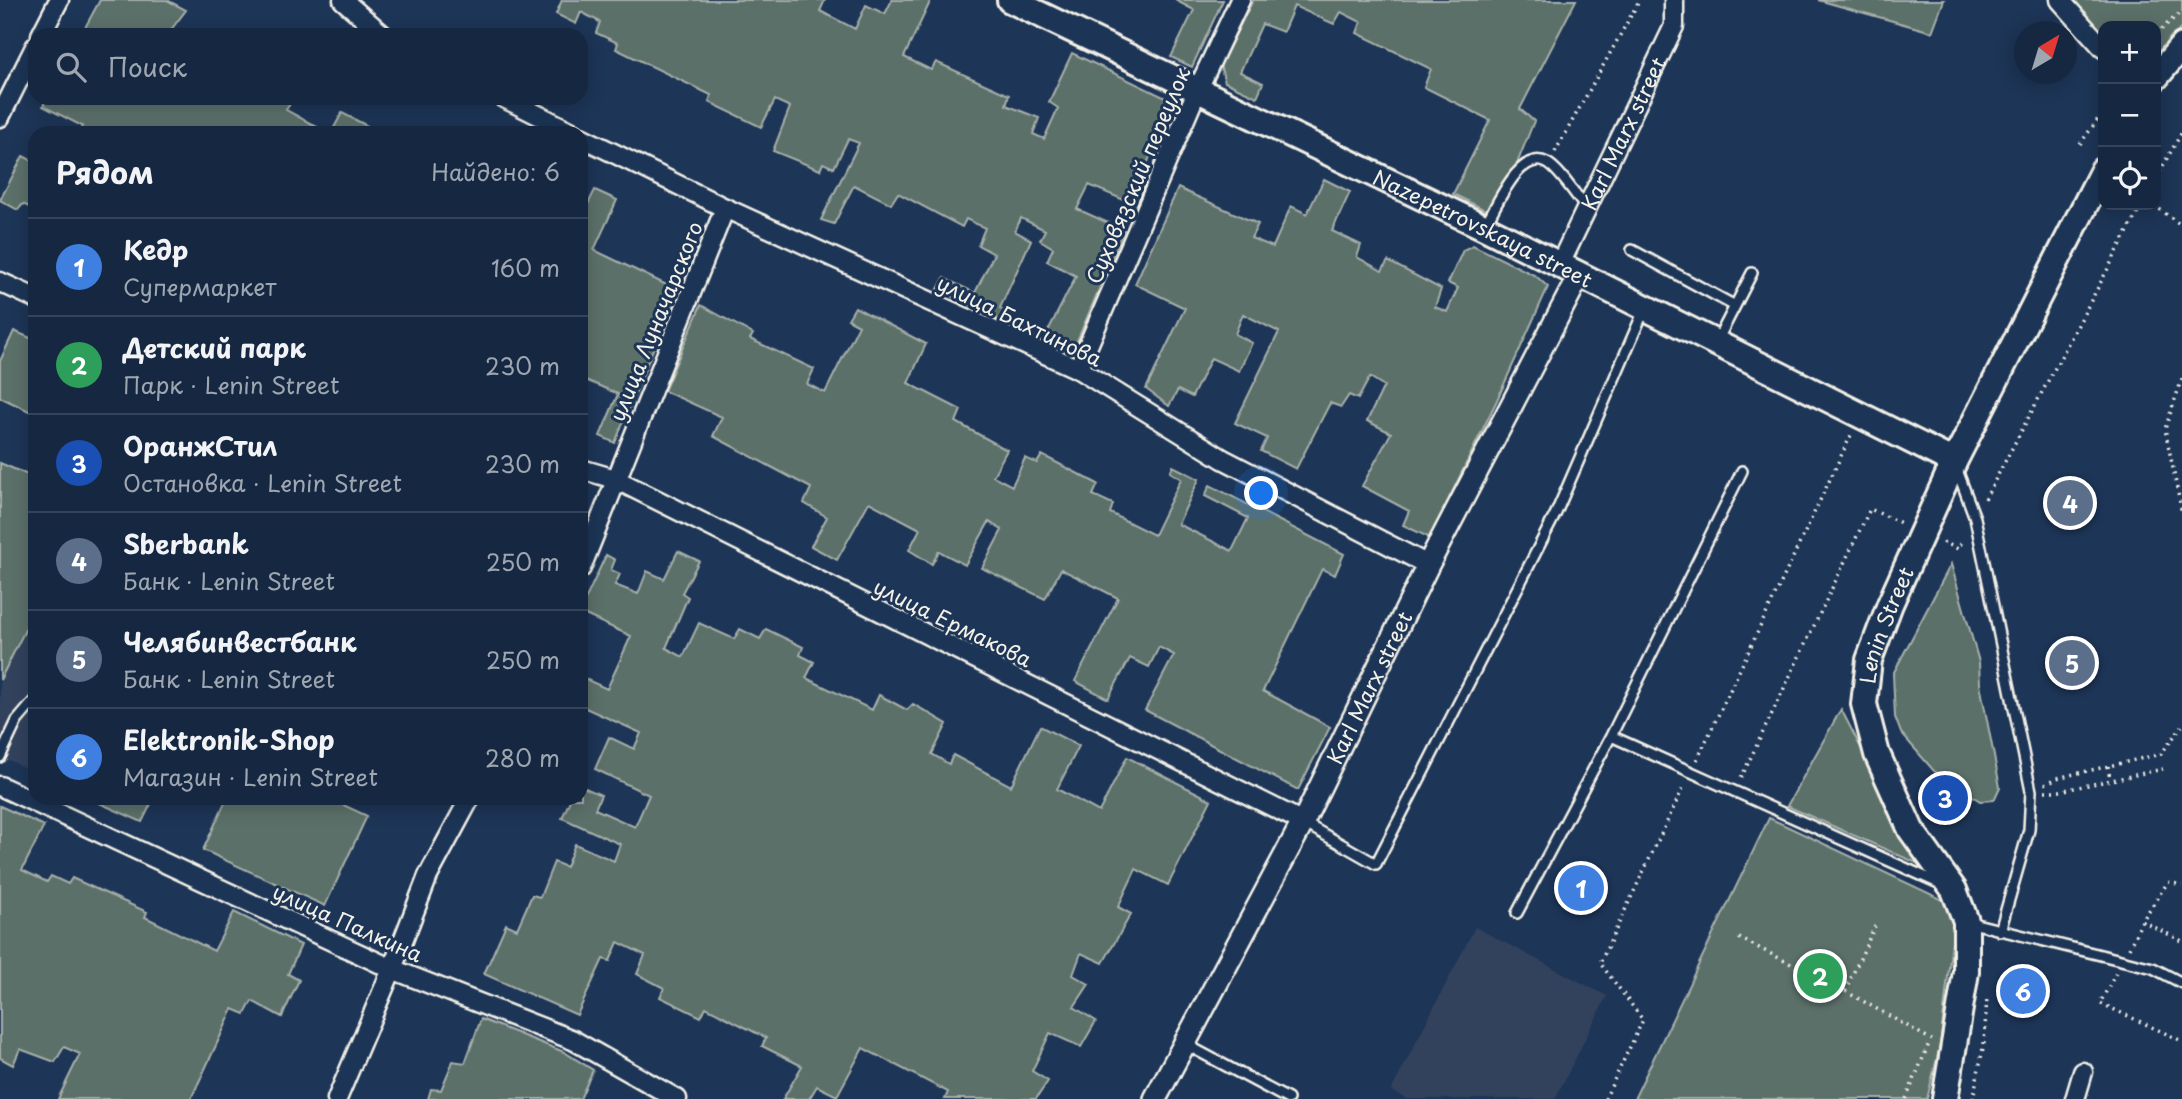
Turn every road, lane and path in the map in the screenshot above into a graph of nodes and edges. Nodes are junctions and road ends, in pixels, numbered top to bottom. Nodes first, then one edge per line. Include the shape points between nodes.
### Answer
1 (59, 0) edge
2 (343, 0) edge
3 (1010, 0) edge
4 (1240, 0) edge
5 (1674, 0) edge
6 (2060, 0) edge
7 (1638, 4) dead end
8 (2182, 11) edge
9 (45, 28) edge
10 (375, 28) edge
11 (2161, 30) edge
12 (2098, 42) edge
13 (2182, 46) edge
14 (28, 61) edge
15 (2161, 71) edge
16 (1197, 91) junction
17 (517, 105) edge
18 (0, 117) edge
19 (2098, 119) edge
20 (560, 126) edge
21 (2182, 132) edge
22 (588, 140) edge
23 (2080, 144) dead end
24 (1549, 163) junction
25 (2161, 169) edge
26 (2098, 180) edge
27 (725, 208) junction
28 (1586, 208) junction
29 (2161, 210) edge
30 (2182, 226) edge
31 (1484, 227) junction
32 (1632, 250) dead end
33 (1570, 269) junction
34 (1752, 273) dead end
35 (0, 282) edge
36 (28, 295) edge
37 (1646, 306) junction
38 (1735, 306) junction
39 (1716, 342) junction
40 (1077, 369) junction
41 (2181, 381) edge
42 (2182, 394) edge
43 (1861, 414) junction
44 (1954, 462) junction
45 (588, 471) edge
46 (1742, 471) dead end
47 (615, 479) junction
48 (2182, 513) edge
49 (588, 550) edge
50 (1428, 565) junction
51 (28, 708) edge
52 (2182, 726) edge
53 (1611, 736) junction
54 (0, 757) edge
55 (2108, 766) junction
56 (2163, 769) dead end
57 (1690, 773) junction
58 (2110, 779) junction
59 (0, 786) edge
60 (2031, 790) junction
61 (28, 796) edge
62 (55, 805) edge
63 (466, 805) edge
64 (1303, 822) junction
65 (1954, 890) junction
66 (1517, 913) dead end
67 (1966, 921) junction
68 (2142, 921) dead end
69 (1875, 926) dead end
70 (2000, 931) junction
71 (1739, 938) dead end
72 (2182, 941) edge
73 (392, 969) junction
74 (2182, 983) edge
75 (1844, 991) junction
76 (1988, 993) dead end
77 (1931, 1039) junction
78 (1185, 1044) junction
79 (1953, 1054) junction
80 (1980, 1066) junction
81 (2082, 1072) dead end
82 (337, 1099) edge
83 (677, 1099) edge
84 (1155, 1099) edge
85 (1288, 1099) edge
86 (1605, 1099) edge
87 (1906, 1099) edge
88 (1945, 1099) edge
89 (1973, 1099) edge
90 (2075, 1099) edge

1 - 9 street
2 - 10 street
3 - 16 main road, Nazepetrovskaya street
4 - 16 street, Суховязский переулок
5 - 28 street, Karl Marx street via 1674,26
6 - 12 street
7 - 24 path
8 - 11 path
13 - 15 main road
14 - 18 street
16 - 31 main road, Nazepetrovskaya street
16 - 40 street, Суховязский переулок
17 - 20 street
19 - 23 path
21 - 25 path
22 - 27 street, улица Бахтинова
24 - 28 lane
24 - 31 lane via 1525,163
26 - 44 main road, Lenin Street
27 - 40 street, улица Бахтинова
27 - 47 street, улица Луначарского
28 - 33 street, Karl Marx street
29 - 30 path
31 - 33 main road, Nazepetrovskaya street
32 - 38 lane
33 - 37 main road, Nazepetrovskaya street
33 - 50 street, Karl Marx street
34 - 38 lane
35 - 36 street
37 - 39 main road, Nazepetrovskaya street
37 - 64 lane via 1556,513 1376,863
38 - 39 lane
39 - 43 main road, Nazepetrovskaya street
40 - 50 street, улица Бахтинова via 1223,458
41 - 42 path
41 - 48 path via 2165,429
43 - 44 main road, Nazepetrovskaya street
43 - 57 path
44 - 60 lane via 1975,519
44 - 65 main road, Lenin Street via 1869,660 1864,704 1877,754 1911,830
45 - 47 street, улица Ермакова
46 - 53 lane
47 - 49 street, улица Луначарского
47 - 64 street, улица Ермакова
50 - 64 street, Karl Marx street
51 - 54 lane
52 - 55 path via 2161,754
53 - 57 lane
53 - 66 lane
55 - 58 path
55 - 60 path via 2057,778
56 - 58 path
57 - 65 lane
57 - 86 path via 1600,963 1643,1020
58 - 60 path via 2060,791
59 - 61 street, улица Палкина
60 - 70 lane via 2029,830
62 - 73 street, улица Палкина
63 - 73 street via 428,877
64 - 78 street, Karl Marx street
65 - 67 main road, Lenin Street
67 - 70 lane
67 - 79 main road, Lenin Street via 1966,972
68 - 72 path
69 - 75 path
70 - 74 lane via 2153,968
71 - 75 path
73 - 82 street
73 - 83 street, улица Палкина via 573,1041
75 - 77 path
76 - 80 path
77 - 79 path
77 - 87 path
78 - 84 street, Karl Marx street
78 - 85 lane
79 - 80 path
79 - 88 main road, Lenin Street
80 - 89 path
81 - 90 street

